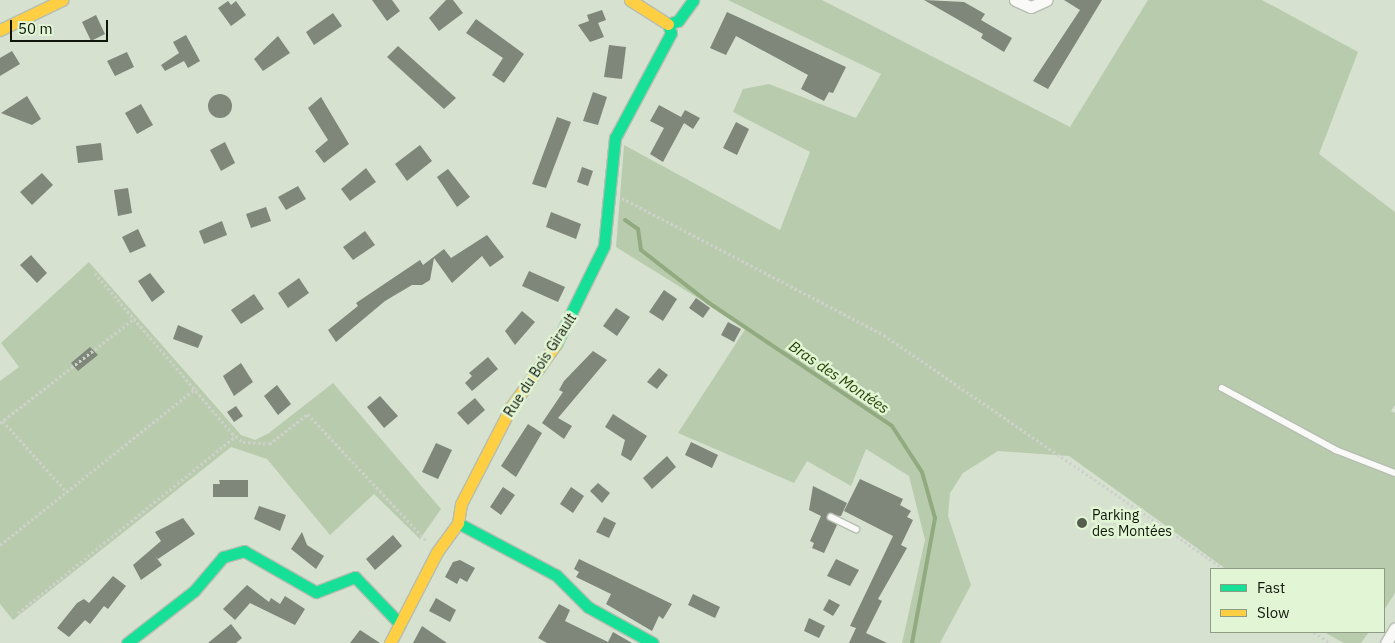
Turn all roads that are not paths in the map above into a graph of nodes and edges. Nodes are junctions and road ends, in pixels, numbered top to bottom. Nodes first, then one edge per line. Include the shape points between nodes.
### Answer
1 (62, 0) edge
2 (630, 0) edge
3 (693, 0) edge
4 (1015, 0) edge
5 (1047, 0) edge
6 (668, 24) junction
7 (0, 30) edge
8 (1222, 388) dead end
9 (1395, 473) edge
10 (831, 517) dead end
11 (458, 523) junction
12 (856, 529) dead end
13 (400, 624) junction
14 (1395, 628) edge
15 (127, 643) edge
16 (390, 643) edge
17 (653, 643) edge
18 (1386, 643) edge

1 - 7 street
2 - 6 street
3 - 6 street via 678,21
4 - 5 street via 1032,7
6 - 11 street, Rue du Bois Girault via 671,33 615,138 604,246 567,329 511,407 461,504
8 - 9 lane via 1336,450
10 - 12 lane
11 - 13 street, Rue du Bois Girault via 437,552
11 - 17 street via 556,575 614,625
13 - 15 street via 355,577 316,592 256,555 233,553 216,564 166,614
13 - 16 street, Rue du Bois Girault
14 - 18 street

